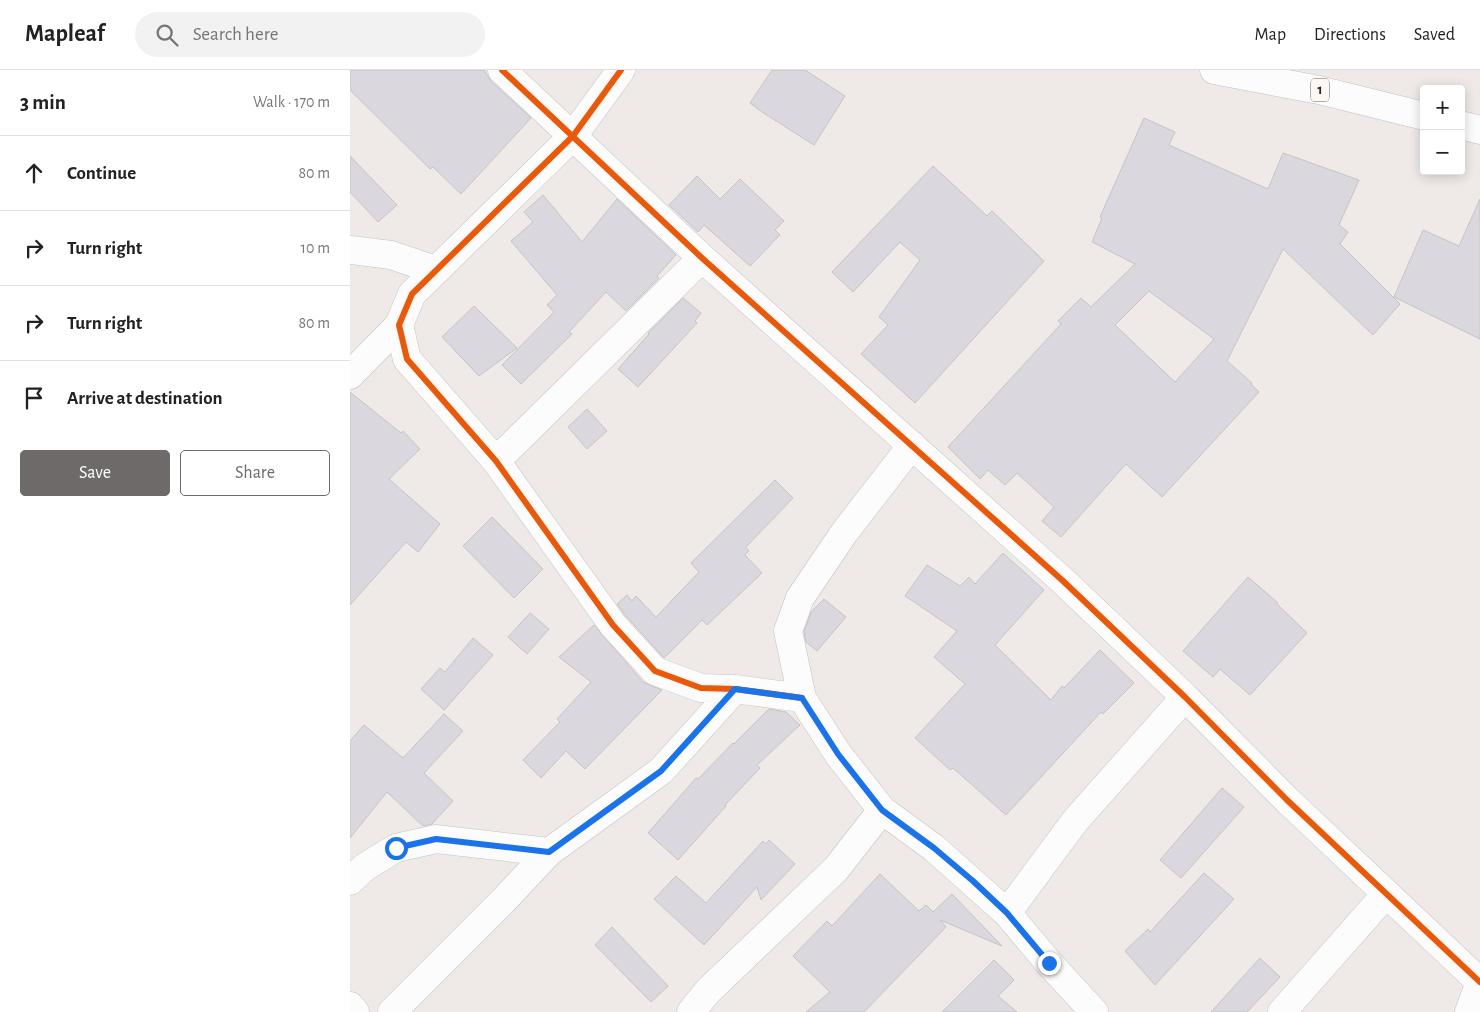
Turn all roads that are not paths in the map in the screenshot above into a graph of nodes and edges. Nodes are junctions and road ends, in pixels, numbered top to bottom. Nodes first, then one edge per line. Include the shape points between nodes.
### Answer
1 (502, 70) edge
2 (621, 70) edge
3 (1214, 70) edge
4 (1420, 115) edge
5 (1465, 126) edge
6 (1480, 130) edge
7 (572, 136) junction
8 (350, 250) edge
9 (702, 258) junction
10 (435, 270) junction
11 (399, 325) junction
12 (350, 375) edge
13 (912, 445) junction
14 (496, 461) junction
15 (735, 689) junction
16 (1185, 697) junction
17 (802, 698) junction
18 (882, 810) junction
19 (549, 852) junction
20 (350, 882) edge
21 (1386, 894) junction
22 (1007, 913) junction
23 (1480, 982) edge
24 (350, 1006) edge
25 (355, 1012) edge
26 (392, 1012) edge
27 (691, 1012) edge
28 (1094, 1012) edge
29 (1282, 1012) edge
30 (1469, 1012) edge

1 - 7 street
2 - 7 street
3 - 4 street, 1 via 1319,90
5 - 6 street
7 - 9 street
7 - 10 street
8 - 10 street via 391,255
9 - 13 street
9 - 14 street
10 - 11 street via 412,294
11 - 12 street
11 - 14 street via 407,359
13 - 16 street via 1062,580
13 - 17 street via 844,533 800,598 788,631
14 - 15 street via 612,625 655,671 701,688
15 - 17 street
15 - 19 street via 661,771
16 - 21 street
16 - 22 street via 1076,821
17 - 18 street via 838,754
18 - 22 street via 934,848
18 - 27 street via 836,869 708,991
19 - 20 street via 436,839 396,848 365,867
19 - 26 street
21 - 23 street
21 - 29 street
22 - 28 street
23 - 30 street
24 - 25 street

